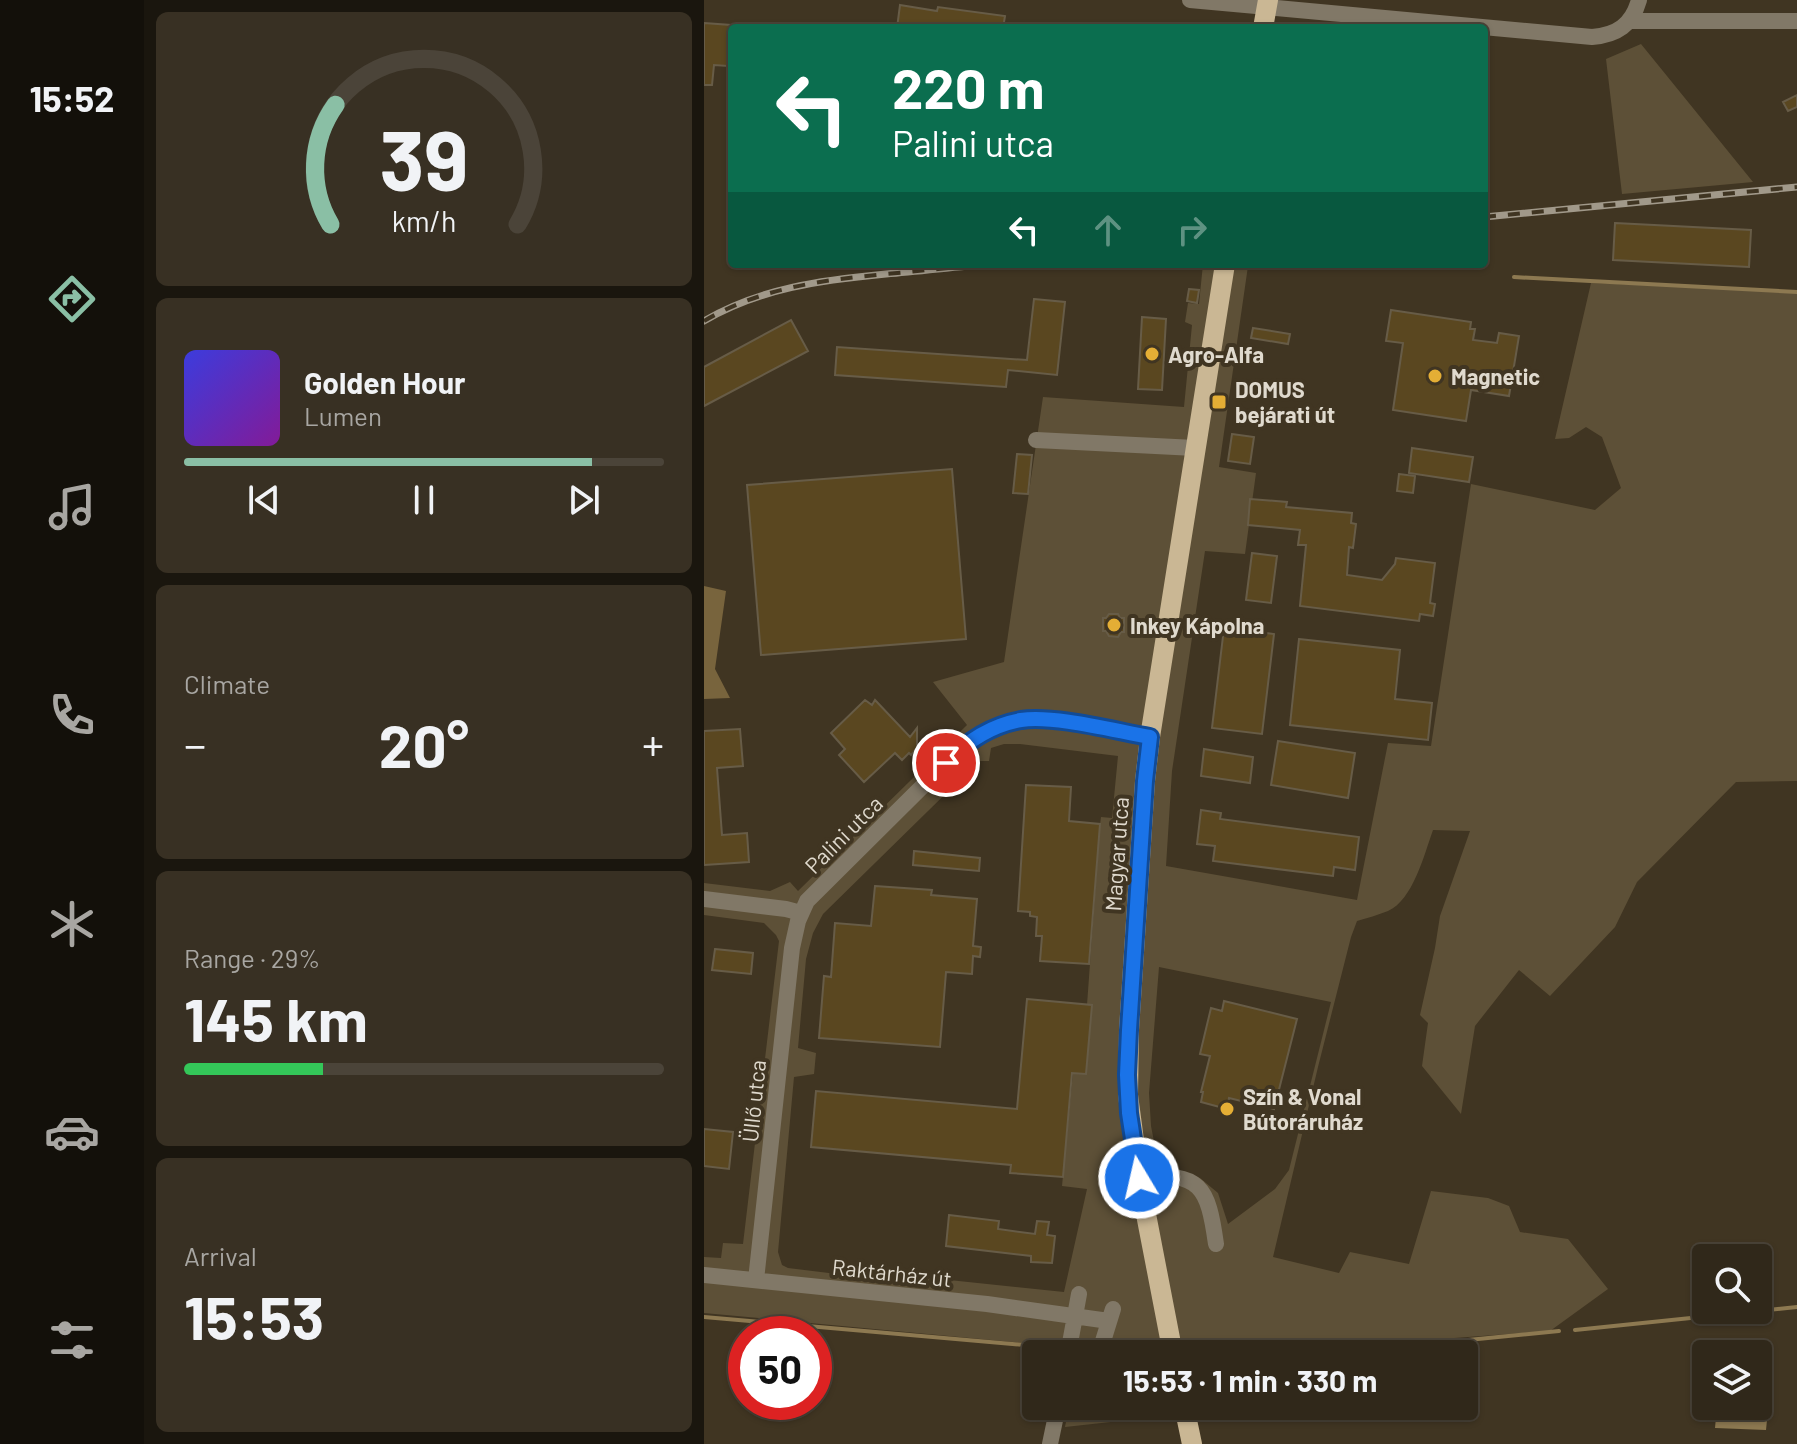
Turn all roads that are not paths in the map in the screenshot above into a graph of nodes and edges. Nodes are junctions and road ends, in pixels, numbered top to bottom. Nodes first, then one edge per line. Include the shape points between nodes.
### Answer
1 (1190, 0) edge
2 (1639, 0) edge
3 (1267, 3) edge
4 (1630, 21) junction
5 (1797, 21) edge
6 (1264, 24) edge
7 (1468, 24) edge
8 (1488, 26) edge
9 (1224, 268) edge
10 (1036, 440) dead end
11 (1195, 448) junction
12 (1150, 737) junction
13 (704, 899) edge
14 (799, 920) junction
15 (1139, 1178) junction
16 (1216, 1244) dead end
17 (704, 1275) edge
18 (756, 1280) junction
19 (1079, 1294) dead end
20 (1075, 1316) junction
21 (1071, 1340) edge
22 (1103, 1340) edge
23 (1170, 1340) edge
24 (1055, 1420) edge
25 (1187, 1420) edge
26 (1050, 1444) edge
27 (1192, 1444) edge

1 - 3 street
2 - 4 street
3 - 6 main road
3 - 7 street
4 - 5 street
4 - 8 street via 1617,32 1592,37
9 - 11 main road, Magyar utca
10 - 11 street
11 - 12 main road, Magyar utca
12 - 14 street, Palini utca via 1033,719 977,737 812,896
12 - 15 main road, Magyar utca via 1128,1052 1129,1113
13 - 14 street via 786,909
14 - 18 street, Üllő utca
15 - 16 street via 1168,1176 1197,1186 1209,1205
15 - 23 main road, Magyar utca
17 - 18 street, Raktárház út
18 - 20 street, Raktárház út
19 - 20 street
20 - 21 street
20 - 22 street, Raktárház út via 1111,1315
24 - 26 street
25 - 27 main road

